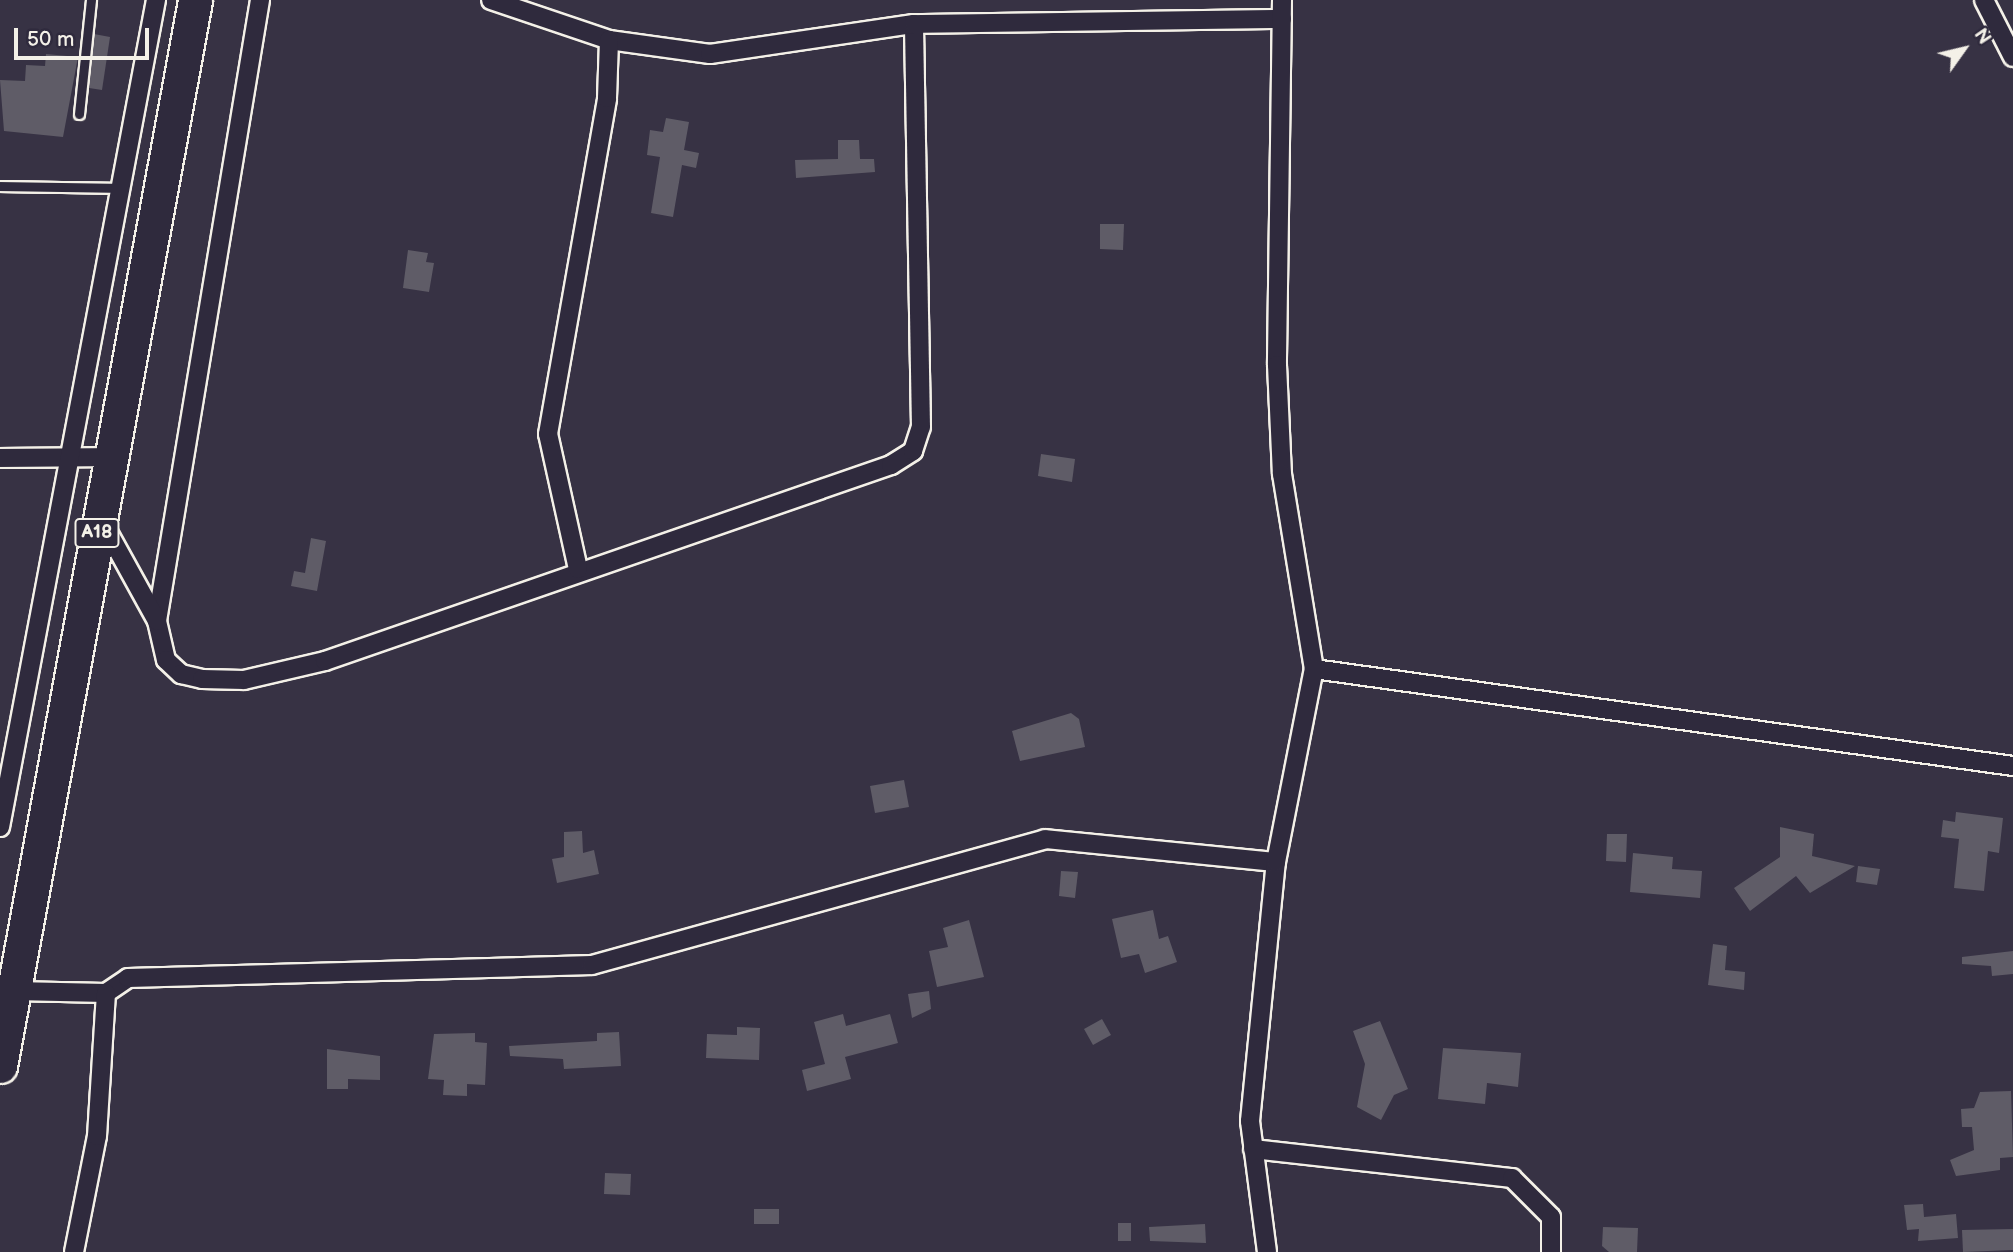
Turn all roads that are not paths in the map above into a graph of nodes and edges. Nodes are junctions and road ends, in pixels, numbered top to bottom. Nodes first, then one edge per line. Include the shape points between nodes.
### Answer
1 (91, 0) edge
2 (156, 0) edge
3 (195, 0) edge
4 (260, 0) edge
5 (491, 0) edge
6 (1282, 0) edge
7 (1984, 0) edge
8 (1282, 19) junction
9 (914, 24) junction
10 (609, 40) junction
11 (2013, 57) edge
12 (79, 114) dead end
13 (0, 186) edge
14 (122, 188) junction
15 (111, 457) junction
16 (0, 458) edge
17 (74, 458) junction
18 (100, 517) junction
19 (578, 569) junction
20 (157, 621) junction
21 (1314, 669) junction
22 (2013, 766) edge
23 (0, 827) edge
24 (1276, 862) junction
25 (14, 991) junction
26 (106, 993) junction
27 (0, 1066) edge
28 (1253, 1149) junction
29 (74, 1252) edge
30 (1267, 1252) edge
31 (1551, 1252) edge

1 - 12 lane
2 - 14 street
3 - 15 highway, A18
4 - 20 street
5 - 10 street
6 - 8 street
7 - 11 street
8 - 9 street
8 - 21 street via 1277,365 1282,474
9 - 10 street via 778,49 709,54
9 - 19 street via 921,427 913,451 891,465
10 - 19 street via 607,98 548,434
13 - 14 lane
14 - 17 street
15 - 17 street
15 - 18 highway, A18
16 - 17 street
17 - 23 street
18 - 20 street
18 - 25 highway, A18
19 - 20 street via 325,661 244,680 201,679 173,669 160,649
21 - 22 street
21 - 24 street
24 - 26 street via 1045,839 592,965 128,978
24 - 28 street via 1250,1121
25 - 26 street
25 - 27 highway, A18
26 - 29 street via 97,1136
28 - 30 street
28 - 31 street via 1513,1178 1551,1217

